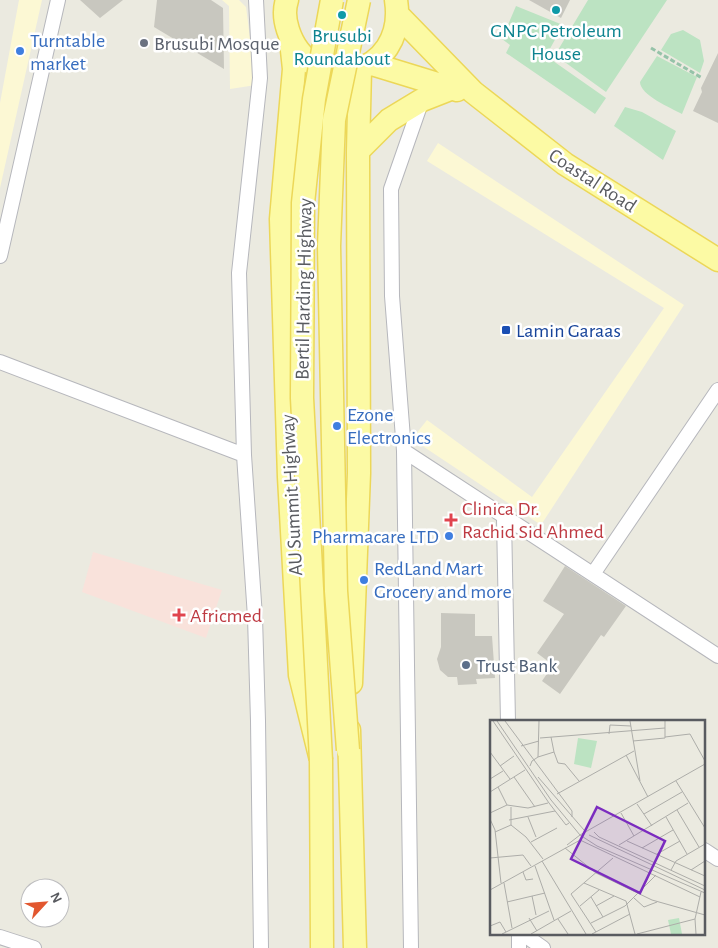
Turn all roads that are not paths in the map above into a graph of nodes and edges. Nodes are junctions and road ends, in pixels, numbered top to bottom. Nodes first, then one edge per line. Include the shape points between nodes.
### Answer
1 (58, 0) edge
2 (256, 0) edge
3 (332, 0) edge
4 (359, 0) edge
5 (285, 1) edge
6 (398, 8) edge
7 (291, 41) junction
8 (366, 67) junction
9 (450, 89) junction
10 (473, 92) junction
11 (422, 100) junction
12 (358, 152) junction
13 (0, 256) edge
14 (718, 260) edge
15 (0, 362) edge
16 (718, 390) edge
17 (404, 451) junction
18 (244, 456) junction
19 (504, 519) junction
20 (593, 574) junction
21 (718, 656) edge
22 (508, 720) edge
23 (348, 750) junction
24 (321, 760) junction
25 (706, 851) edge
26 (718, 859) edge
27 (526, 936) edge
28 (0, 937) edge
29 (34, 948) edge
30 (261, 948) edge
31 (322, 948) edge
32 (355, 948) edge
33 (411, 948) edge
34 (543, 948) edge

1 - 13 street
2 - 18 street via 260,78 239,273
3 - 24 main road, Bertil Harding Highway, bridge via 314,99 303,203 302,398
4 - 23 main road, Bertil Harding Highway, bridge via 334,120 329,246 336,591
5 - 7 main road
6 - 8 main road via 395,35 386,51
6 - 10 main road, Coastal Road
7 - 8 main road via 302,56 318,66 336,72
7 - 24 main road, AU Summit Highway via 294,69 281,219 289,477 300,675
8 - 9 main road
8 - 12 main road
9 - 10 main road
9 - 11 main road
10 - 14 main road, Coastal Road via 565,164
11 - 12 main road via 389,120
11 - 17 street via 391,189 392,296
12 - 23 main road via 359,473
15 - 18 street
16 - 20 street
17 - 19 street
17 - 33 street
18 - 30 street via 258,702
19 - 20 street
19 - 22 street
20 - 21 street
23 - 32 main road
24 - 31 main road, AU Summit Highway
25 - 26 street
27 - 34 street
28 - 29 street

